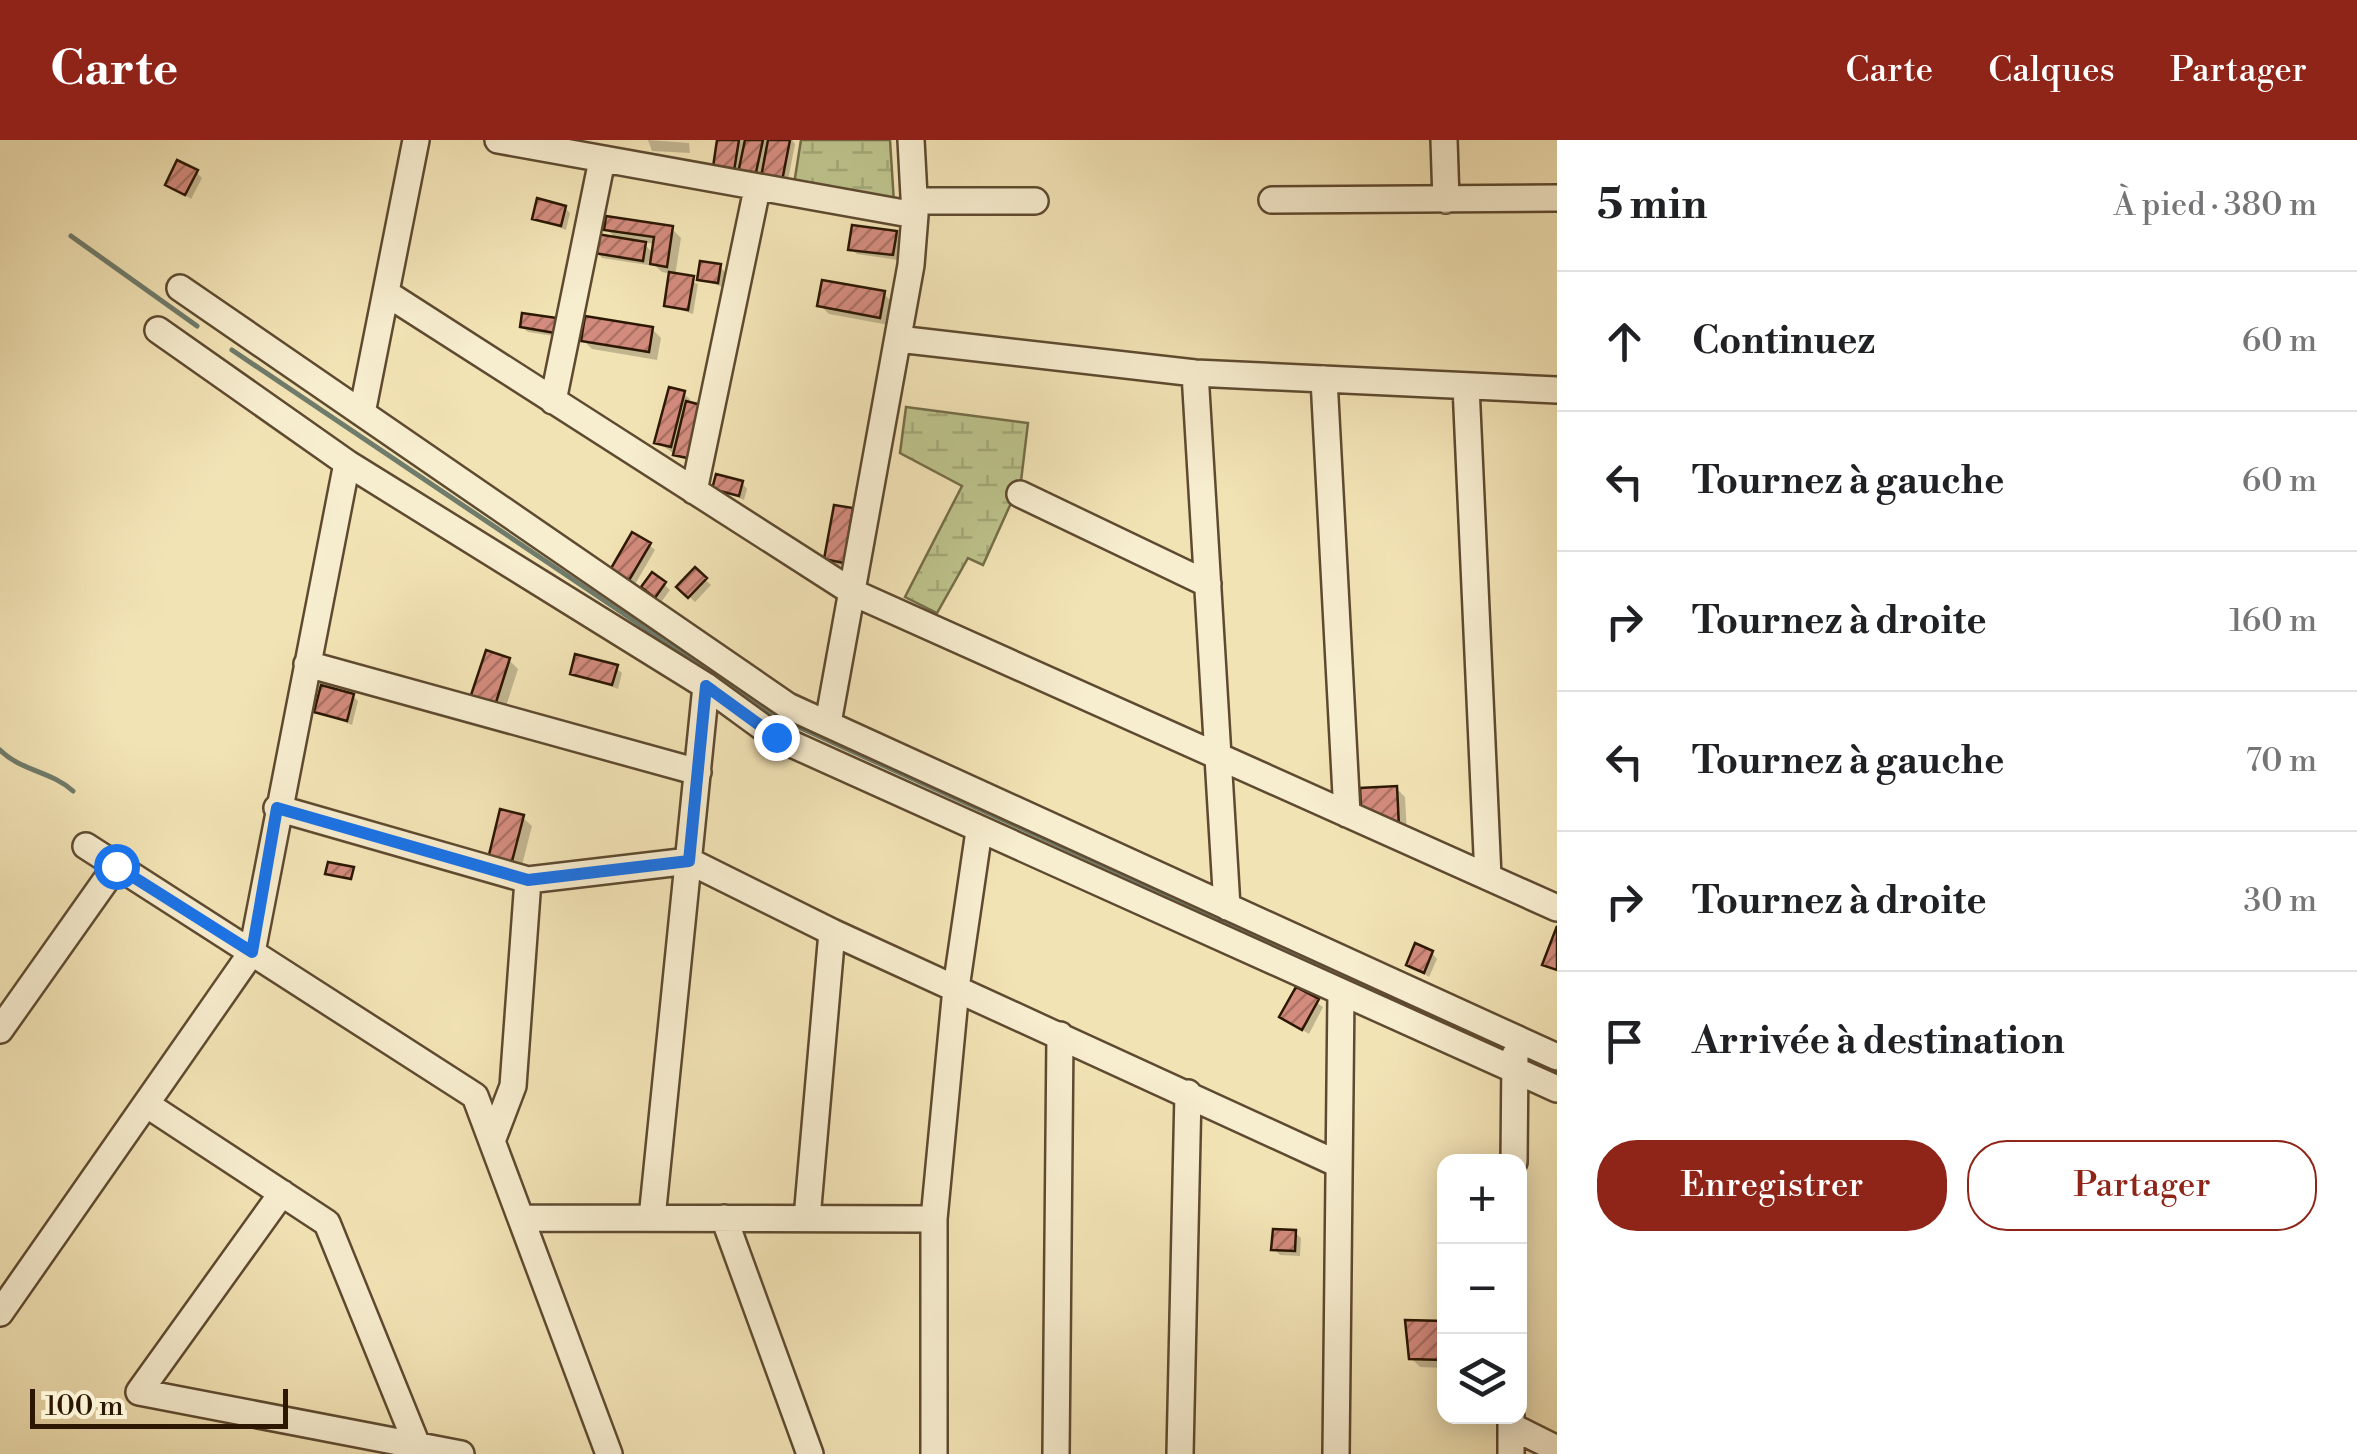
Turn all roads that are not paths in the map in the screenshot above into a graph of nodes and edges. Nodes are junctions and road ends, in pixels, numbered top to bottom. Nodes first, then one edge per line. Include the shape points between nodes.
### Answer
1 (416, 140) edge
2 (498, 140) edge
3 (910, 140) edge
4 (1444, 140) edge
5 (602, 160) junction
6 (758, 189) junction
7 (1557, 198) edge
8 (1272, 200) dead end
9 (1446, 200) junction
10 (1035, 201) dead end
11 (915, 208) junction
12 (180, 288) dead end
13 (386, 294) junction
14 (226, 320) junction
15 (158, 330) dead end
16 (898, 339) junction
17 (198, 358) junction
18 (1195, 373) junction
19 (1324, 379) junction
20 (1466, 386) junction
21 (1557, 390) edge
22 (553, 401) junction
23 (362, 413) junction
24 (347, 463) junction
25 (694, 491) junction
26 (1020, 494) dead end
27 (1208, 584) junction
28 (854, 592) junction
29 (307, 664) junction
30 (706, 686) junction
31 (828, 723) junction
32 (1218, 758) junction
33 (698, 772) junction
34 (277, 808) junction
35 (1347, 814) junction
36 (979, 831) junction
37 (86, 846) dead end
38 (689, 861) junction
39 (116, 866) junction
40 (1488, 878) junction
41 (528, 880) junction
42 (1227, 907) junction
43 (1557, 908) edge
44 (832, 932) junction
45 (252, 952) junction
46 (956, 988) junction
47 (1341, 993) junction
48 (0, 1030) edge
49 (1060, 1036) junction
50 (1514, 1040) junction
51 (1557, 1057) edge
52 (1515, 1070) junction
53 (1557, 1089) edge
54 (1188, 1093) junction
55 (146, 1104) junction
56 (492, 1141) junction
57 (1514, 1154) edge
58 (1338, 1164) junction
59 (282, 1193) junction
60 (522, 1218) junction
61 (652, 1218) junction
62 (724, 1218) junction
63 (807, 1218) junction
64 (934, 1219) junction
65 (0, 1312) edge
66 (1511, 1424) edge
67 (1516, 1424) edge
68 (416, 1446) junction
69 (1557, 1449) edge
70 (461, 1454) edge
71 (608, 1454) edge
72 (810, 1454) edge
73 (934, 1454) edge
74 (1056, 1454) edge
75 (1180, 1454) edge
76 (1336, 1454) edge
77 (1511, 1454) edge

1 - 13 street
2 - 5 street
3 - 11 street
4 - 9 street
5 - 6 street
5 - 22 street
6 - 11 street
6 - 25 street
7 - 9 street
8 - 9 street
10 - 11 street
11 - 16 street
12 - 14 street
13 - 22 street
13 - 23 street
14 - 17 street
14 - 23 street
15 - 17 street
16 - 18 street
16 - 28 street
17 - 24 street
18 - 19 street
18 - 27 street
19 - 20 street
19 - 35 street
20 - 21 street
20 - 40 street
22 - 25 street
23 - 31 street via 788,706
24 - 29 street
24 - 30 street
25 - 28 street
26 - 27 street
27 - 32 street
28 - 31 street
28 - 32 street
29 - 33 street
29 - 34 street
30 - 33 street
30 - 36 street via 776,737
31 - 42 street
32 - 35 street
32 - 42 street
33 - 38 street
34 - 41 street
34 - 45 street
35 - 40 street
36 - 46 street
36 - 47 street
37 - 39 street
38 - 41 street
38 - 44 street
38 - 61 street
39 - 45 street
39 - 48 street
40 - 43 street
41 - 56 street via 513,1086
42 - 50 street
44 - 46 street
44 - 63 street
45 - 55 street
45 - 56 street via 475,1096
46 - 49 street
46 - 64 street
47 - 52 street
47 - 58 street
49 - 54 street
49 - 74 street
50 - 51 street
50 - 52 street
52 - 53 street
52 - 57 street
54 - 58 street
54 - 75 street
55 - 59 street
55 - 65 street
56 - 60 street
58 - 76 street
59 - 68 street via 327,1223
59 - 68 street via 139,1392
60 - 61 street
60 - 71 street
61 - 62 street
62 - 63 street
62 - 72 street
63 - 64 street
64 - 73 street
66 - 77 street
67 - 69 street
68 - 70 street

